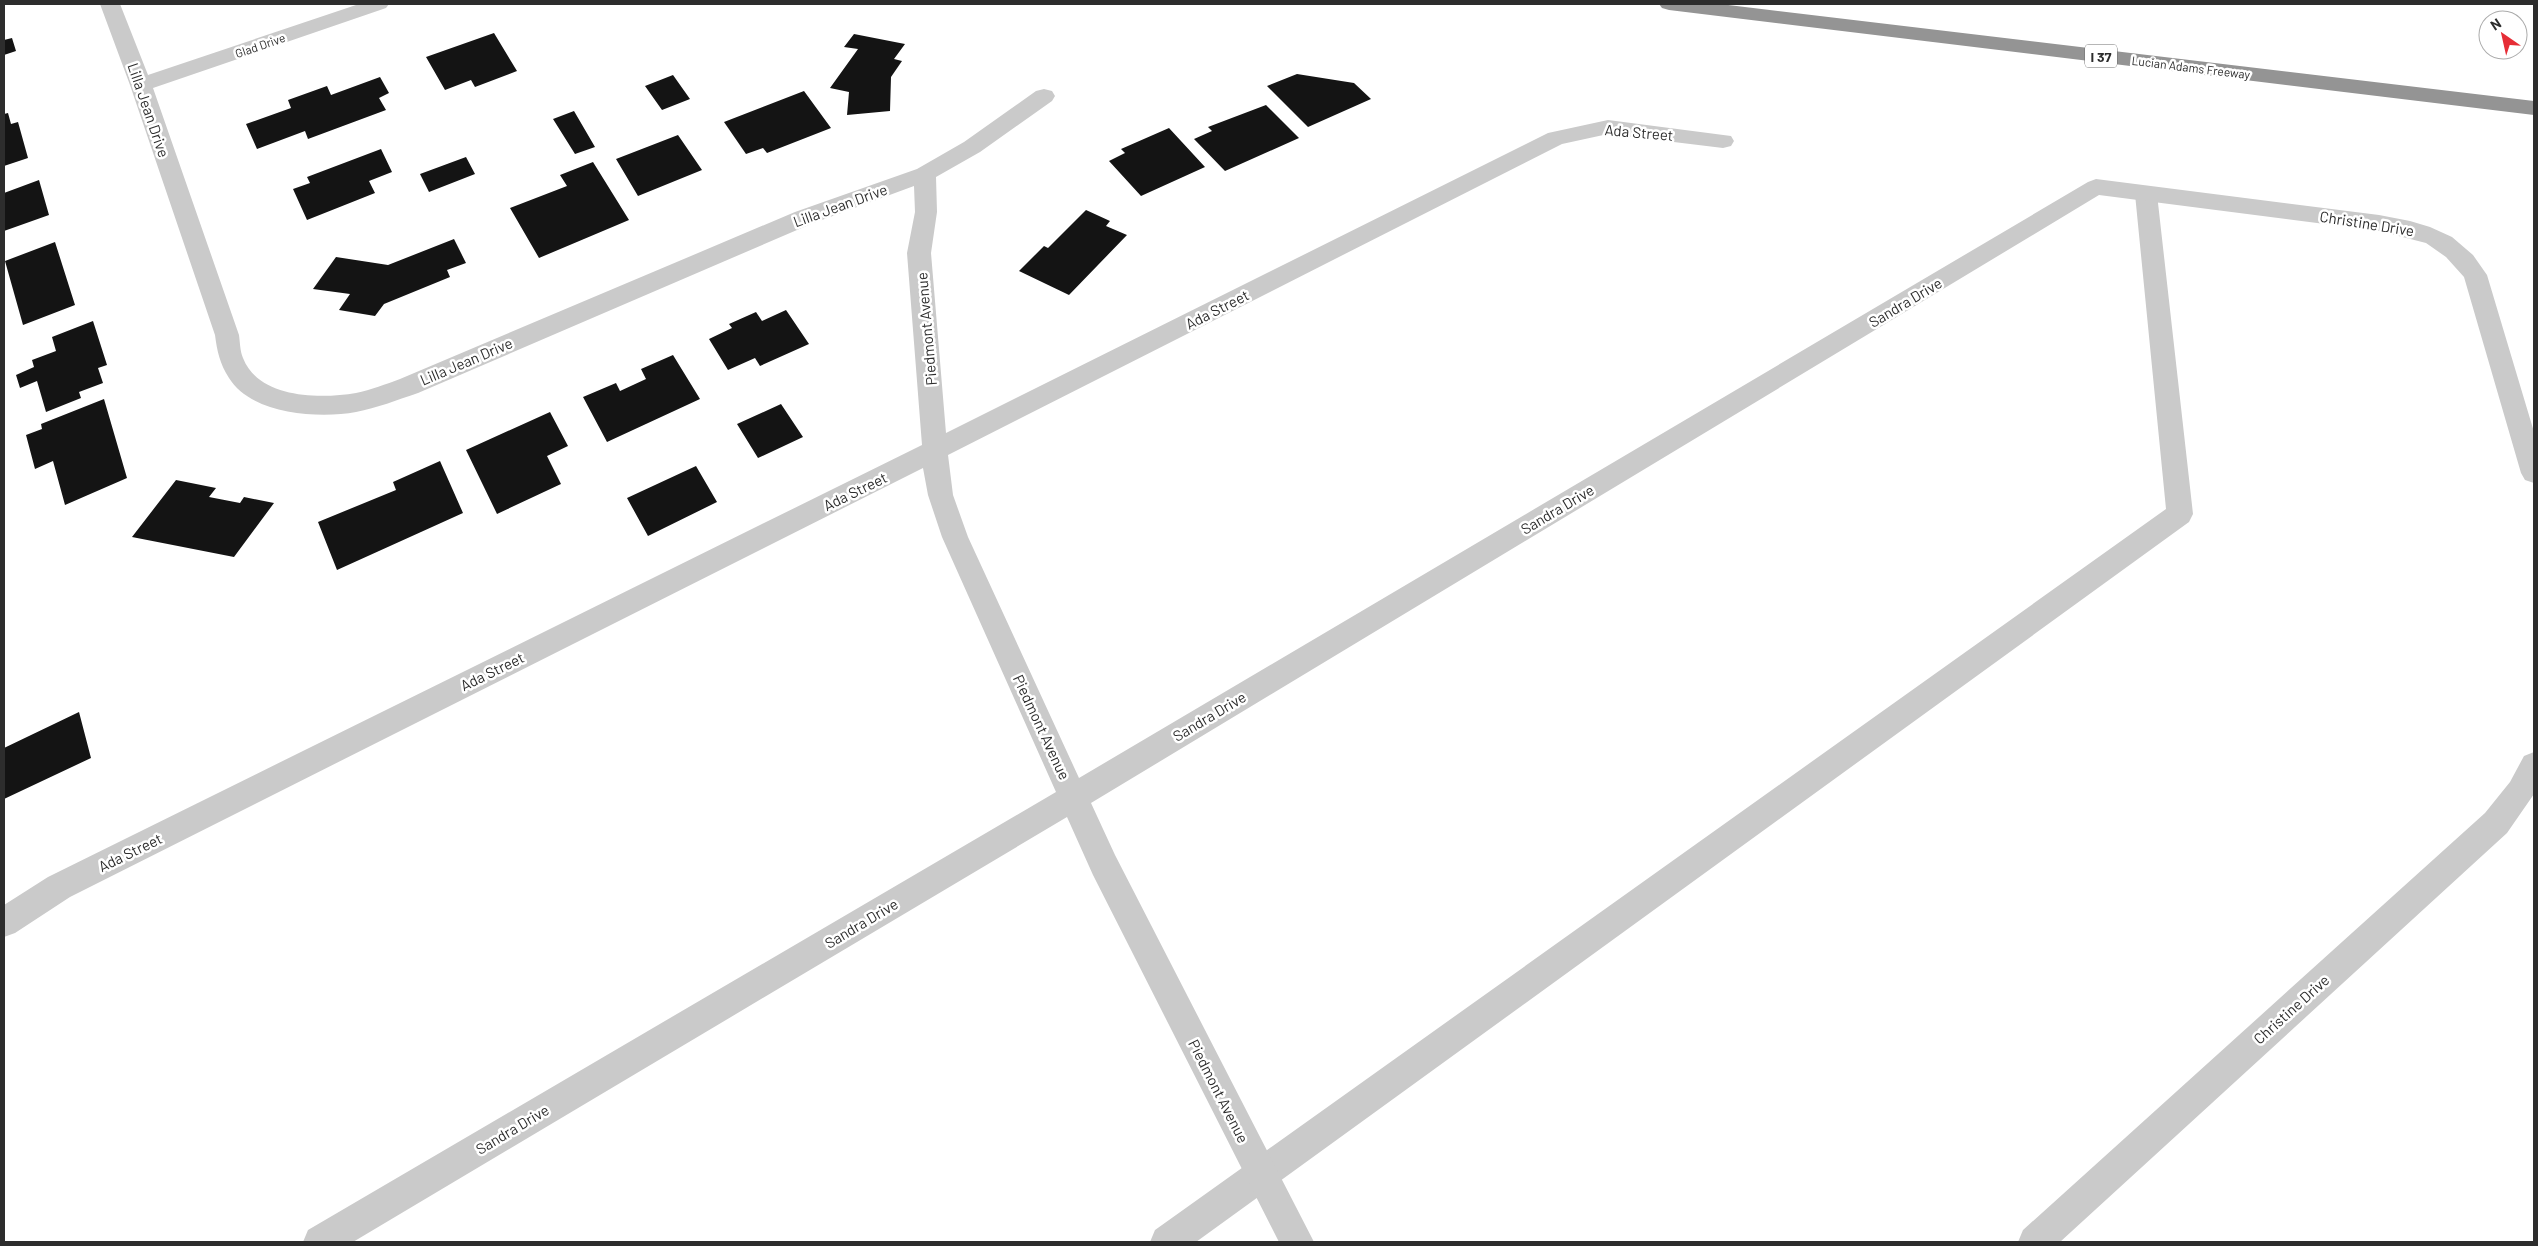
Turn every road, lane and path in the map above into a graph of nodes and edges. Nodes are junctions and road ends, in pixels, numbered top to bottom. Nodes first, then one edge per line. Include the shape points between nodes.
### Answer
1 (110, 4) edge
2 (380, 4) edge
3 (1669, 4) edge
4 (141, 86) junction
5 (1044, 96) dead end
6 (2534, 108) edge
7 (1723, 141) dead end
8 (925, 174) junction
9 (2096, 188) joint
10 (2146, 194) junction
11 (936, 450) junction
12 (2534, 473) edge
13 (2534, 765) edge
14 (1074, 797) junction
15 (4, 922) edge
16 (1261, 1175) junction
17 (320, 1242) edge
18 (1167, 1242) edge
19 (1296, 1242) edge
20 (2035, 1242) edge

1 - 4 street, Lilla Jean Drive
2 - 4 street, Glad Drive
3 - 6 highway, Lucian Adams Freeway / I 37
4 - 8 street, Lilla Jean Drive via 227,335 235,371 248,386 279,401 318,406 377,398 409,386 803,218
5 - 8 street, Lilla Jean Drive
7 - 11 street, Ada Street via 1608,127 1556,138
8 - 11 street, Piedmont Avenue via 926,212 919,253
9 - 10 street, Christine Drive
9 - 14 street, Sandra Drive
10 - 12 street, Christine Drive via 2379,223 2420,231 2444,241 2462,256 2475,275
10 - 16 street via 2180,514
11 - 14 street, Piedmont Avenue via 939,494 955,537
11 - 15 street, Ada Street via 59,887
13 - 20 street, Christine Drive via 2520,792 2496,823
14 - 16 street, Piedmont Avenue via 1104,865
14 - 17 street, Sandra Drive
16 - 18 street
16 - 19 street, Piedmont Avenue

